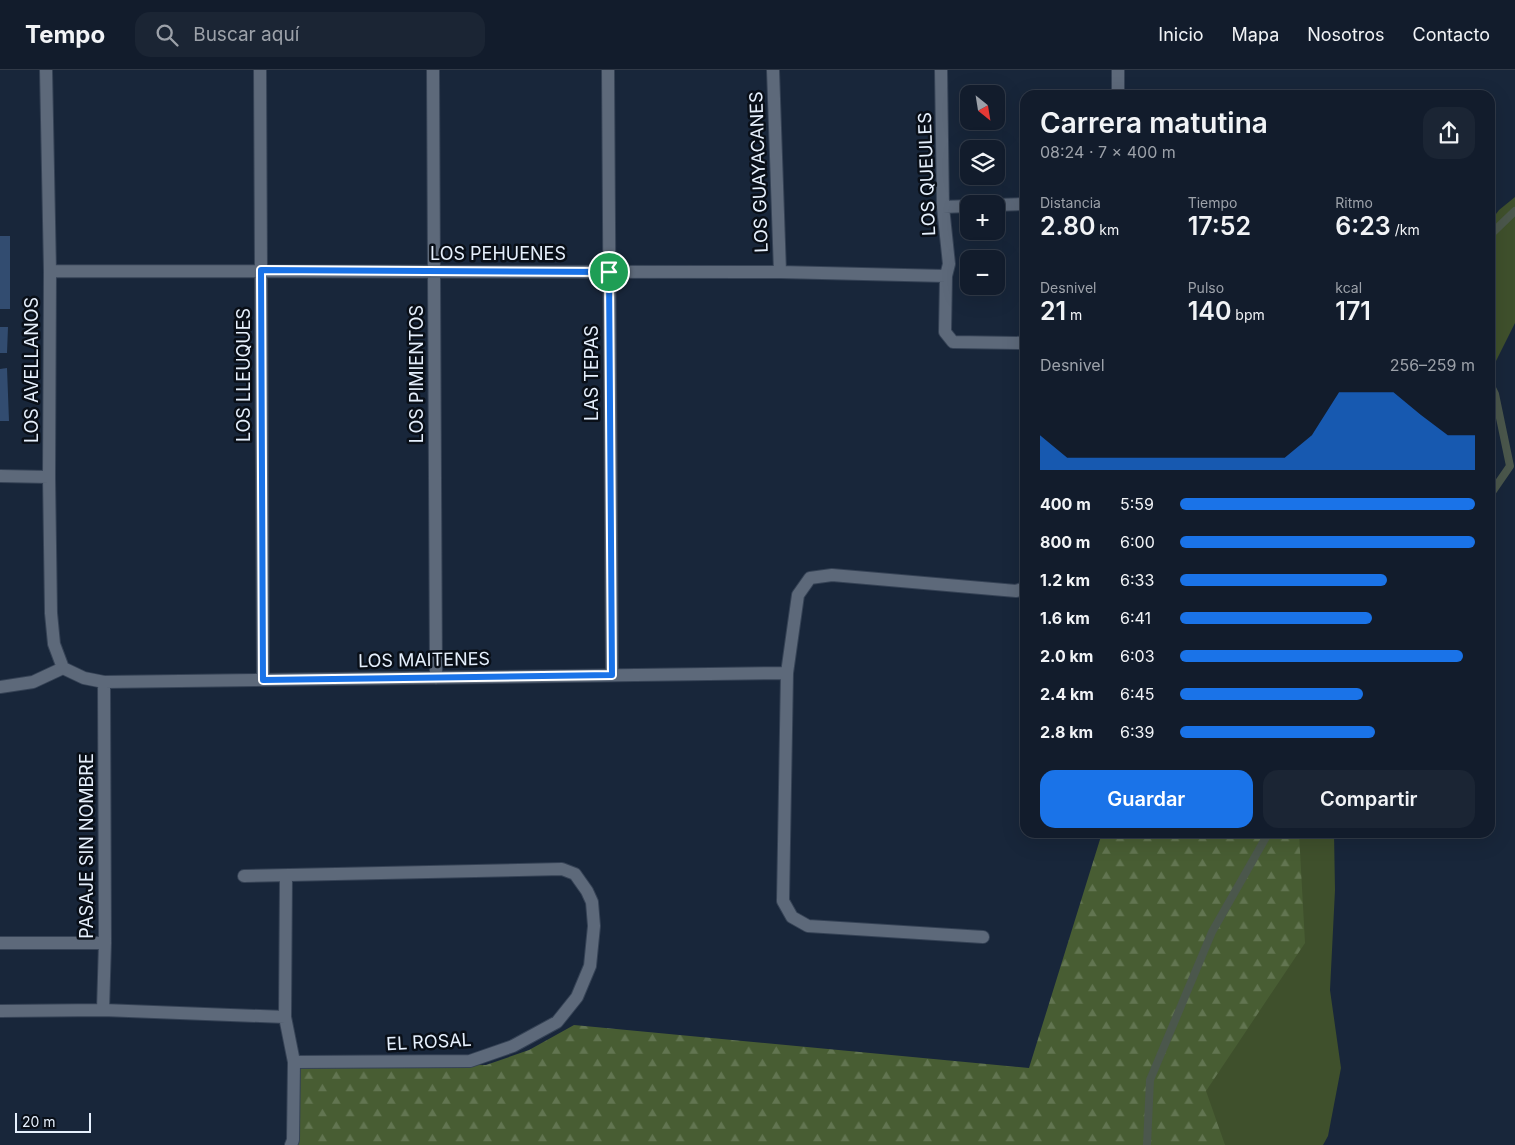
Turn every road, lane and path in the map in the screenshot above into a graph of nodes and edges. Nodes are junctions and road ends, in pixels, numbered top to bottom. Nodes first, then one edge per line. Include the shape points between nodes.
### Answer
1 (46, 70) edge
2 (260, 70) edge
3 (433, 70) edge
4 (608, 70) edge
5 (773, 70) edge
6 (941, 70) edge
7 (1118, 70) edge
8 (1118, 90) edge
9 (1020, 204) edge
10 (1005, 205) edge
11 (960, 206) edge
12 (943, 207) junction
13 (261, 270) junction
14 (50, 271) junction
15 (434, 272) junction
16 (609, 272) junction
17 (780, 272) junction
18 (946, 276) junction
19 (1020, 343) edge
20 (0, 476) edge
21 (49, 477) junction
22 (1020, 590) edge
23 (63, 668) junction
24 (787, 673) junction
25 (612, 675) junction
26 (436, 678) junction
27 (263, 680) junction
28 (104, 682) junction
29 (0, 686) edge
30 (244, 876) dead end
31 (286, 876) junction
32 (983, 937) dead end
33 (0, 943) edge
34 (104, 943) junction
35 (103, 1010) junction
36 (0, 1011) edge
37 (286, 1017) junction
38 (294, 1062) junction
39 (291, 1145) edge

1 - 14 street, LOS AVELLANOS
2 - 13 street, LOS LLEUQUES
3 - 15 street, LOS PIMIENTOS
4 - 16 street, LAS TEPAS
5 - 17 street, LOS GUAYACANES
6 - 12 street, LOS QUEULES
7 - 8 street
9 - 10 street
11 - 12 street
12 - 18 street, LOS QUEULES via 949,264
13 - 14 street, LOS PEHUENES
13 - 15 street, LOS PEHUENES
13 - 27 street, LOS LLEUQUES
14 - 21 street, LOS AVELLANOS
15 - 16 street, LOS PEHUENES
15 - 26 street, LOS PIMIENTOS
16 - 17 street, LOS PEHUENES
16 - 25 street, LAS TEPAS
17 - 18 street, LOS PEHUENES
18 - 19 street, LOS QUEULES via 945,332 953,342
20 - 21 street
21 - 23 street, LOS AVELLANOS via 50,613 54,644
22 - 24 street via 832,575 810,578 798,595
23 - 28 street, LOS MAITENES via 84,678
23 - 29 street via 33,682
24 - 25 street, LOS MAITENES
24 - 32 street via 783,901 792,917 808,926
25 - 26 street, LOS MAITENES
26 - 27 street, LOS MAITENES
27 - 28 street, LOS MAITENES
28 - 34 street, PASAJE SIN NOMBRE
30 - 31 street
31 - 37 street
31 - 38 street, EL ROSAL via 562,869 574,874 582,883 592,902 594,915 590,966 577,997 557,1022 513,1046 470,1061
33 - 34 street
34 - 35 street, PASAJE SIN NOMBRE
35 - 36 street
35 - 37 street
37 - 38 street
38 - 39 street

